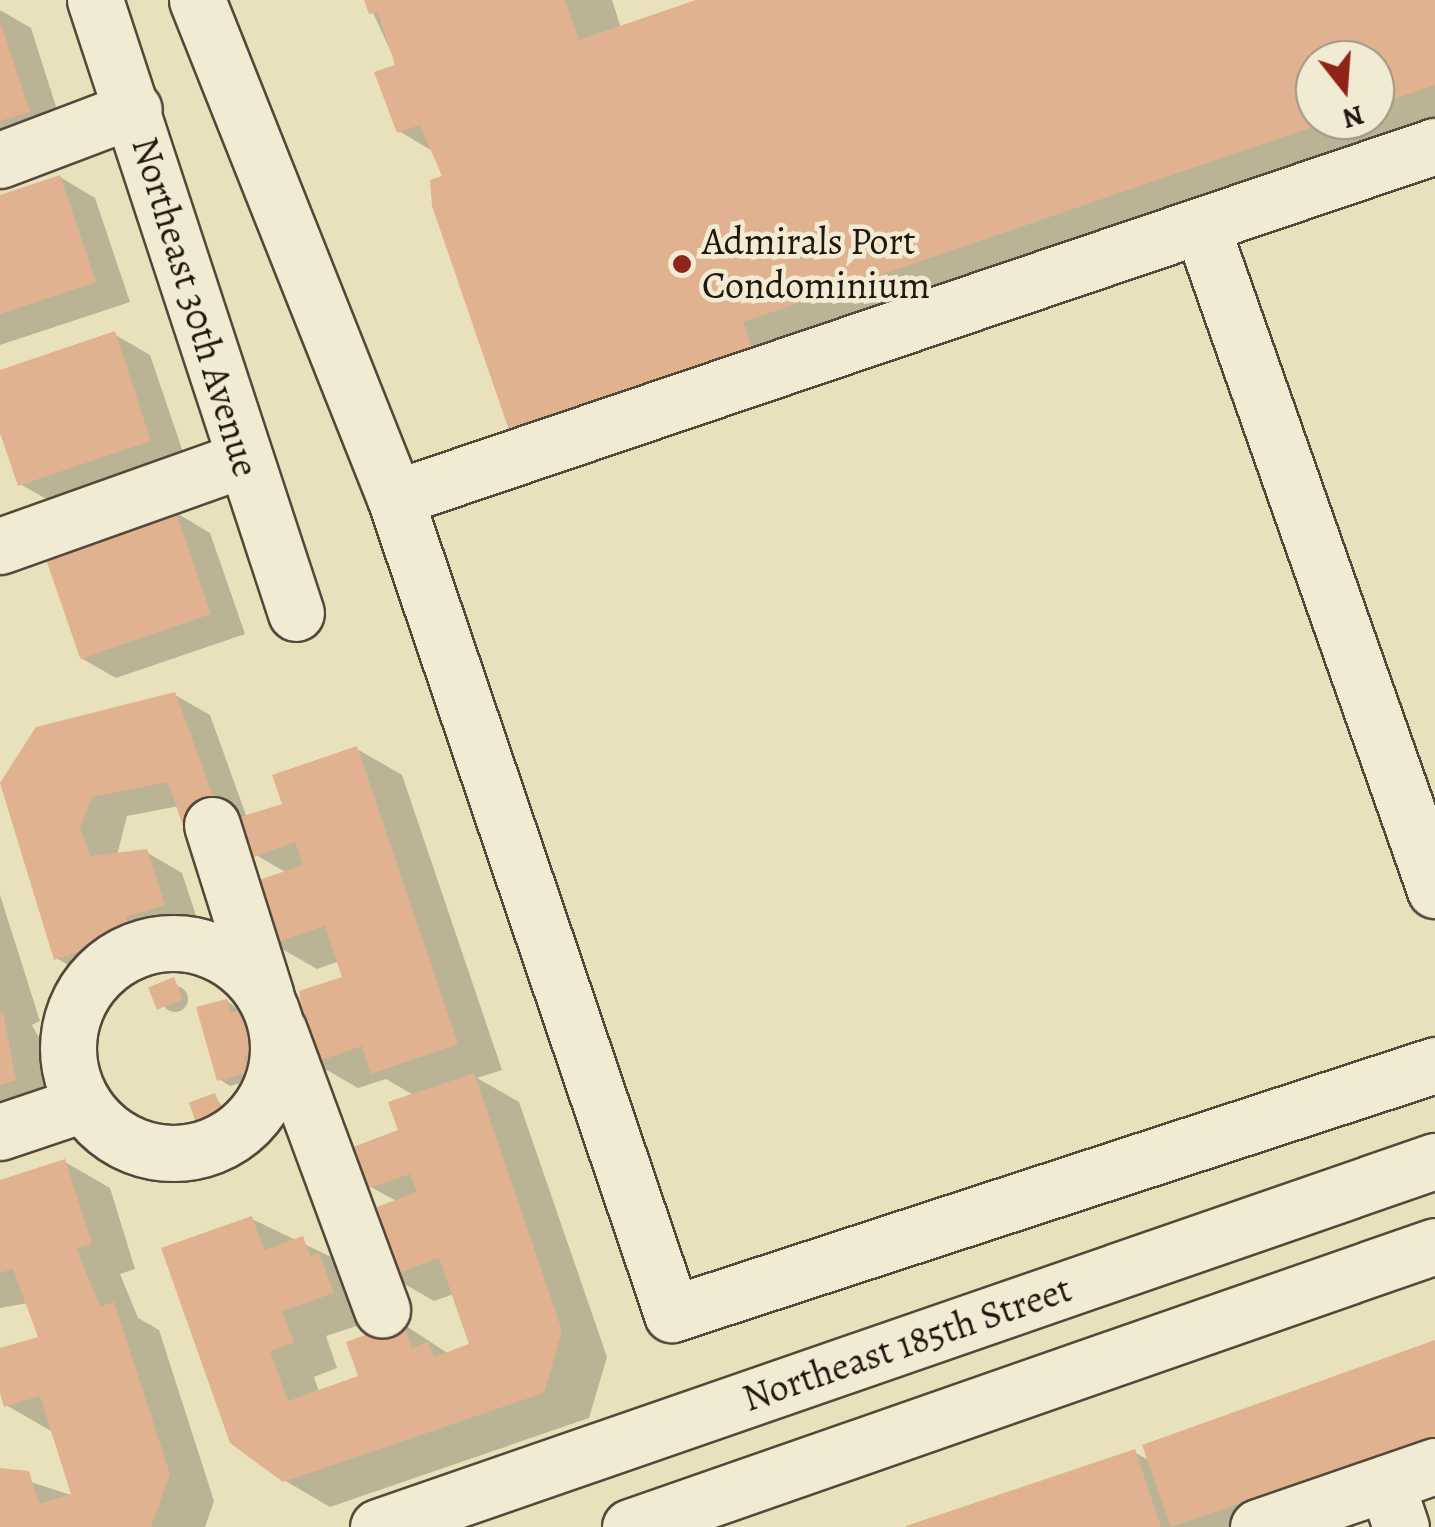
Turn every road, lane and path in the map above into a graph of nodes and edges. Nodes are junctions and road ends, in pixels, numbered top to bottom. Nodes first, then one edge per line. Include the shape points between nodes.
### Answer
1 (95, 0) edge
2 (197, 0) edge
3 (134, 109) junction
4 (1435, 146) edge
5 (0, 160) edge
6 (1202, 228) junction
7 (241, 460) junction
8 (395, 498) junction
9 (0, 546) edge
10 (296, 614) dead end
11 (212, 825) dead end
12 (1435, 890) edge
13 (272, 1013) junction
14 (1435, 1064) edge
15 (83, 1104) junction
16 (0, 1132) edge
17 (1435, 1161) edge
18 (1435, 1246) edge
19 (382, 1310) dead end
20 (1407, 1492) edge
21 (719, 1512) edge
22 (378, 1527) edge
23 (630, 1527) edge
24 (1258, 1527) edge

1 - 3 street, Northeast 30th Avenue
2 - 8 street
3 - 5 street
3 - 7 street, Northeast 30th Avenue
4 - 6 street
6 - 8 street
6 - 12 street
7 - 9 street
7 - 10 street, Northeast 30th Avenue
8 - 14 street via 672,1314
11 - 13 street
13 - 15 street via 279,1060 262,1105 227,1139 196,1152 132,1146
13 - 15 street via 250,975 202,946 174,942 120,957 98,974 70,1023 71,1078
13 - 19 street
15 - 16 street
17 - 22 street, Northeast 185th Street
18 - 21 street
20 - 24 street
21 - 23 street

